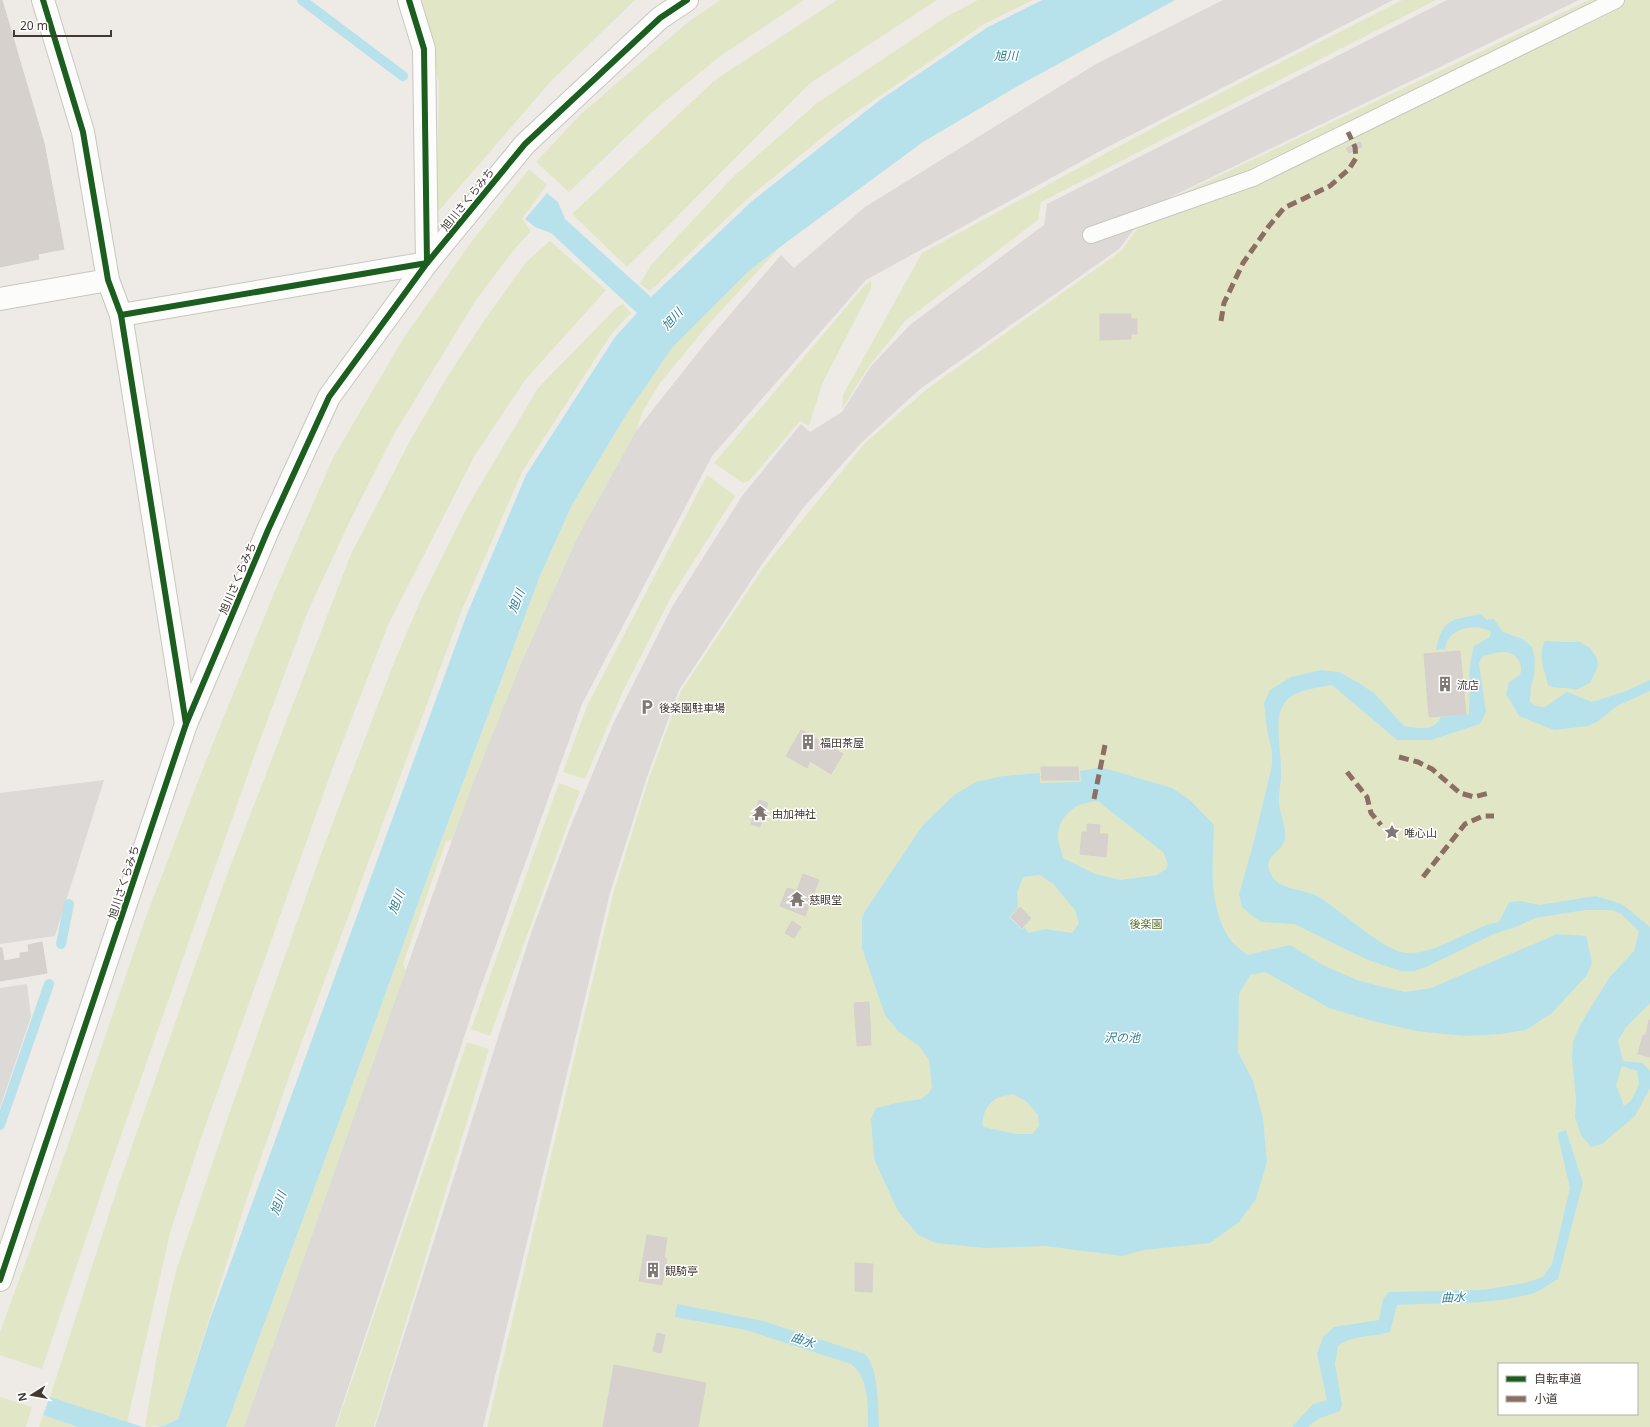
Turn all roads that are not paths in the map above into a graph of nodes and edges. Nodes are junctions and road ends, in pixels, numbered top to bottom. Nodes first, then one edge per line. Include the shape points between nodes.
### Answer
1 (43, 0) edge
2 (409, 0) edge
3 (687, 0) edge
4 (1616, 0) edge
5 (1091, 235) dead end
6 (427, 263) junction
7 (108, 280) junction
8 (0, 299) edge
9 (120, 315) junction
10 (186, 724) junction
11 (0, 1280) edge

1 - 7 street via 83,132
2 - 6 street via 424,49
3 - 6 street, 旭川さくらみち via 660,18 524,144
4 - 5 lane via 1253,178
6 - 9 street
6 - 10 street, 旭川さくらみち via 329,397 268,530
7 - 8 street
7 - 9 street
9 - 10 street
10 - 11 street, 旭川さくらみち

